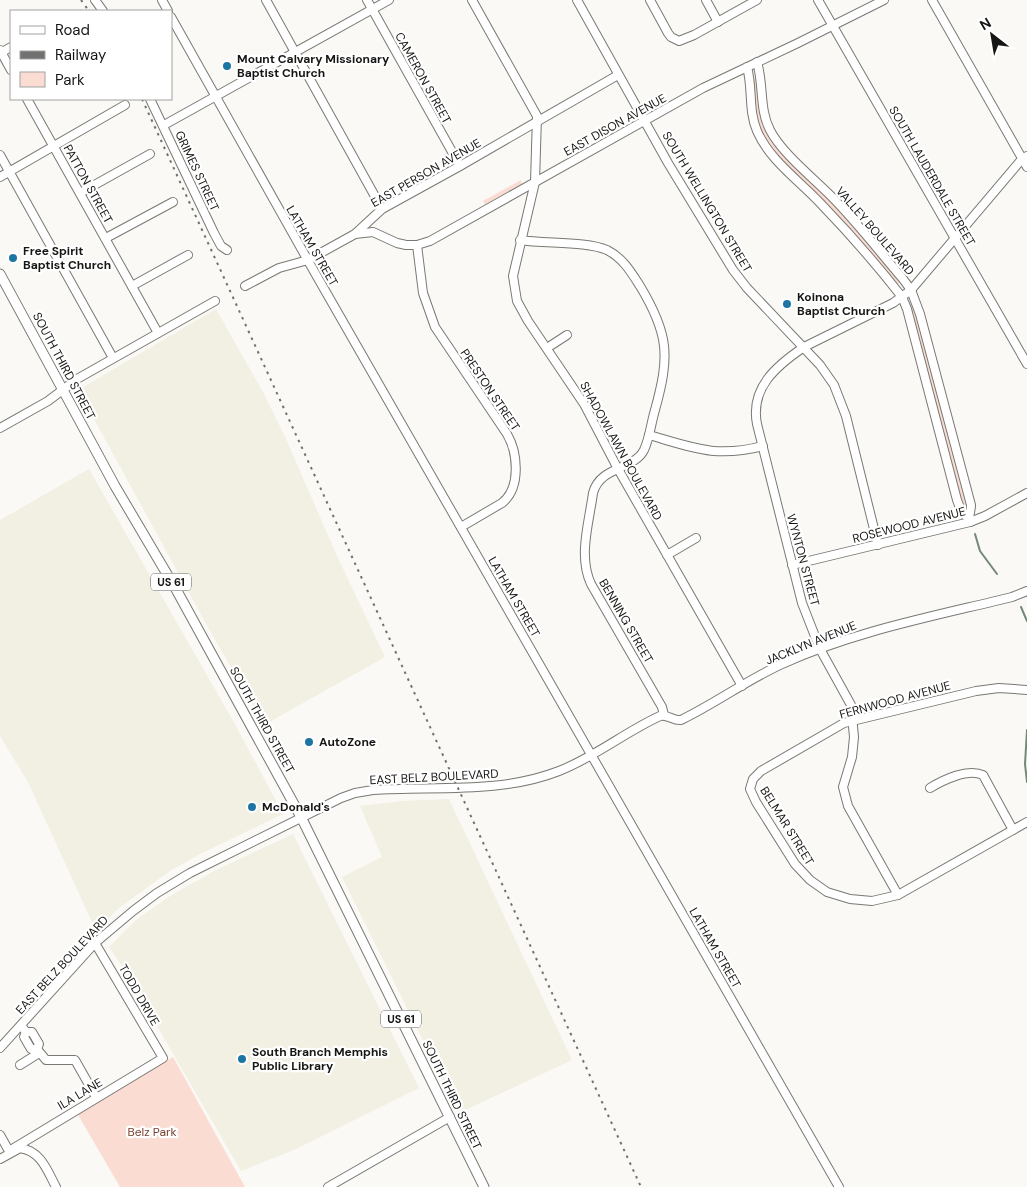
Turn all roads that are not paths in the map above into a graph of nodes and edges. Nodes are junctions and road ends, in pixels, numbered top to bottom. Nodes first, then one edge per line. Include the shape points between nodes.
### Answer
1 (266, 0) edge
2 (367, 0) edge
3 (389, 0) edge
4 (472, 0) edge
5 (577, 0) edge
6 (650, 0) edge
7 (706, 0) edge
8 (757, 0) edge
9 (818, 0) edge
10 (884, 0) edge
11 (932, 0) edge
12 (372, 10) junction
13 (172, 19) edge
14 (718, 22) junction
15 (832, 25) junction
16 (1, 51) edge
17 (295, 53) junction
18 (757, 62) junction
19 (747, 67) junction
20 (10, 68) edge
21 (618, 75) junction
22 (216, 97) junction
23 (30, 100) edge
24 (151, 100) edge
25 (124, 105) dead end
26 (644, 121) junction
27 (537, 122) junction
28 (164, 125) junction
29 (54, 146) junction
30 (150, 154) dead end
31 (0, 155) edge
32 (1025, 157) edge
33 (460, 166) junction
34 (1027, 167) edge
35 (9, 172) junction
36 (0, 177) edge
37 (535, 182) junction
38 (80, 193) junction
39 (173, 202) dead end
40 (382, 209) junction
41 (355, 234) junction
42 (106, 238) junction
43 (955, 239) junction
44 (520, 240) junction
45 (417, 244) junction
46 (227, 250) dead end
47 (188, 255) dead end
48 (308, 260) junction
49 (0, 274) edge
50 (132, 286) junction
51 (245, 286) dead end
52 (911, 290) junction
53 (902, 297) junction
54 (215, 301) dead end
55 (158, 333) junction
56 (567, 335) dead end
57 (804, 347) junction
58 (547, 348) junction
59 (113, 358) junction
60 (1027, 364) edge
61 (64, 390) junction
62 (0, 427) edge
63 (649, 435) junction
64 (762, 446) junction
65 (618, 469) junction
66 (1027, 493) edge
67 (969, 520) junction
68 (461, 527) junction
69 (696, 538) dead end
70 (878, 544) junction
71 (667, 555) junction
72 (792, 565) junction
73 (1027, 591) edge
74 (820, 649) junction
75 (742, 686) junction
76 (1027, 690) edge
77 (664, 715) junction
78 (852, 722) junction
79 (591, 755) junction
80 (753, 779) joint
81 (930, 788) dead end
82 (302, 817) junction
83 (1027, 822) edge
84 (1013, 830) junction
85 (898, 895) junction
86 (95, 943) junction
87 (23, 1029) junction
88 (0, 1048) edge
89 (38, 1051) junction
90 (163, 1058) joint
91 (20, 1065) dead end
92 (96, 1097) junction
93 (450, 1117) junction
94 (0, 1135) edge
95 (0, 1159) edge
96 (56, 1187) edge
97 (328, 1187) edge
98 (484, 1187) edge
99 (840, 1187) edge

1 - 17 street
2 - 12 street, CAMERON STREET
3 - 12 street
4 - 27 street, SHADOWLAWN BOULEVARD via 537,116
5 - 21 street, SOUTH WELLINGTON STREET
6 - 14 street via 675,40 687,38
7 - 14 street
8 - 14 street
9 - 15 street, SOUTH LAUDERDALE STREET
10 - 15 street, EAST DISON AVENUE
11 - 32 street
12 - 17 street
12 - 33 street, CAMERON STREET
13 - 22 street, LATHAM STREET
15 - 18 street, EAST DISON AVENUE
15 - 43 street, SOUTH LAUDERDALE STREET
16 - 20 street
17 - 22 street
17 - 40 street
18 - 19 street, EAST DISON AVENUE
18 - 52 street, VALLEY BOULEVARD via 763,110 774,137 835,200
19 - 26 street, EAST DISON AVENUE
19 - 53 street, VALLEY BOULEVARD via 753,120 765,146 828,211
21 - 26 street, SOUTH WELLINGTON STREET
21 - 27 street, EAST PERSON AVENUE
22 - 28 street
22 - 48 street, LATHAM STREET
23 - 29 street, PATTON STREET
24 - 28 street, GRIMES STREET
25 - 29 street
26 - 37 street, EAST DISON AVENUE
26 - 57 street, SOUTH WELLINGTON STREET via 733,270
27 - 33 street, EAST PERSON AVENUE
27 - 37 street, SHADOWLAWN BOULEVARD
28 - 46 street, GRIMES STREET via 214,233
29 - 35 street
29 - 38 street, PATTON STREET
30 - 38 street
31 - 35 street
32 - 34 street
32 - 43 street, WYNTON STREET
33 - 40 street, EAST PERSON AVENUE
35 - 36 street
35 - 59 street
37 - 44 street, SHADOWLAWN BOULEVARD
37 - 45 street, EAST DISON AVENUE via 430,241
38 - 42 street, PATTON STREET
39 - 42 street
40 - 41 street, EAST PERSON AVENUE
41 - 45 street, EAST DISON AVENUE via 373,232 398,243
41 - 48 street, EAST PERSON AVENUE
42 - 50 street, PATTON STREET
43 - 52 street, WYNTON STREET
43 - 60 street, SOUTH LAUDERDALE STREET
44 - 58 street, SHADOWLAWN BOULEVARD via 514,270 515,292 523,313
44 - 63 street, BENNING STREET via 595,246 611,252 629,268 657,317 665,350 663,382
45 - 68 street, PRESTON STREET via 423,293 435,327 507,434 515,458 514,482 507,498
47 - 50 street
48 - 51 street, EAST PERSON AVENUE via 279,268
48 - 68 street, LATHAM STREET
49 - 61 main road, SOUTH THIRD STREET / US 61
50 - 55 street, PATTON STREET
52 - 53 street, WYNTON STREET
52 - 67 street, VALLEY BOULEVARD via 970,505
53 - 57 street, WYNTON STREET
53 - 67 street, VALLEY BOULEVARD via 957,500
54 - 55 street
55 - 59 street
56 - 58 street
57 - 64 street, WYNTON STREET via 769,378 758,395 756,419
57 - 70 street, SOUTH WELLINGTON STREET via 827,373 840,399
58 - 65 street, SHADOWLAWN BOULEVARD via 584,404
59 - 61 street
61 - 62 street
61 - 82 main road, SOUTH THIRD STREET / US 61
63 - 64 street via 714,452
63 - 65 street, BENNING STREET via 640,455
64 - 72 street, WYNTON STREET
65 - 71 street, SHADOWLAWN BOULEVARD
65 - 77 street, BENNING STREET via 598,482 594,490 584,552 585,566 594,589 662,706
66 - 67 street, ROSEWOOD AVENUE via 990,514
67 - 70 street, ROSEWOOD AVENUE
68 - 79 street, LATHAM STREET
69 - 71 street
70 - 72 street, ROSEWOOD AVENUE
71 - 75 street, SHADOWLAWN BOULEVARD
72 - 74 street, WYNTON STREET via 801,601
73 - 74 street, JACKLYN AVENUE via 858,635
74 - 75 street, JACKLYN AVENUE via 779,665
74 - 78 street, WYNTON STREET via 851,705
75 - 77 street, JACKLYN AVENUE via 682,720
76 - 78 street, FERNWOOD AVENUE via 999,688 976,691
77 - 79 street
78 - 80 street, FERNWOOD AVENUE via 824,734
78 - 85 street, WYNTON STREET via 852,757 844,779 844,797
79 - 82 street, EAST BELZ BOULEVARD via 570,767 526,782 373,790 341,798
79 - 99 street, LATHAM STREET
80 - 85 street, BELMAR STREET via 750,789 756,802 795,864 810,880 827,892 850,899 872,901
81 - 84 street via 950,778 977,772 982,775
82 - 86 street, EAST BELZ BOULEVARD via 165,888
82 - 93 main road, SOUTH THIRD STREET / US 61
83 - 84 street, BELMAR STREET
84 - 85 street, BELMAR STREET
86 - 87 street, EAST BELZ BOULEVARD
86 - 90 street, TODD DRIVE
87 - 88 street, EAST BELZ BOULEVARD
87 - 89 street via 32,1032 39,1044
89 - 91 street
89 - 92 street via 46,1060 75,1060
90 - 92 street, ILA LANE
92 - 94 street, ILA LANE via 9,1151
93 - 97 street
93 - 98 main road, SOUTH THIRD STREET / US 61
95 - 96 street via 20,1148 33,1151

